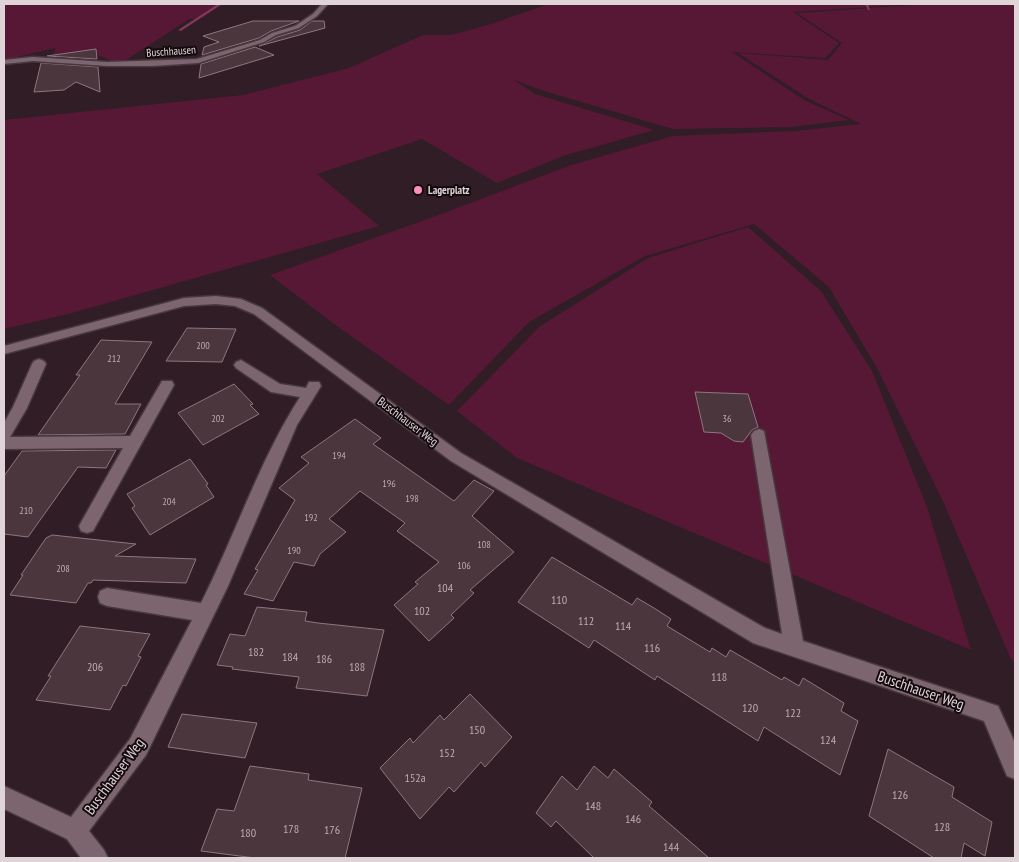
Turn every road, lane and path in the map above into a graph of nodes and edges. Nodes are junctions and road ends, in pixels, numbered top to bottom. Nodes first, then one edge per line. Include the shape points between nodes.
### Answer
1 (325, 4) edge
2 (4, 62) edge
3 (4, 350) edge
4 (39, 364) dead end
5 (241, 365) dead end
6 (167, 385) dead end
7 (4, 435) edge
8 (759, 435) dead end
9 (134, 442) junction
10 (4, 443) edge
11 (87, 526) dead end
12 (108, 597) dead end
13 (206, 613) junction
14 (794, 646) junction
15 (1015, 768) edge
16 (4, 798) edge
17 (75, 831) junction
18 (96, 858) edge

1 - 2 street, Buschhausen via 297,26 254,44 198,61 115,64 33,59
3 - 14 street, Buschhauser Weg via 184,302 237,302 280,326 456,457 760,636
4 - 7 street
5 - 13 street, Buschhauser Weg via 276,388 311,389 290,424
6 - 9 street
8 - 14 street
9 - 10 street
9 - 11 street
12 - 13 street
13 - 17 street, Buschhauser Weg via 138,747
14 - 15 street, Buschhauser Weg via 991,713
16 - 17 street
17 - 18 street

